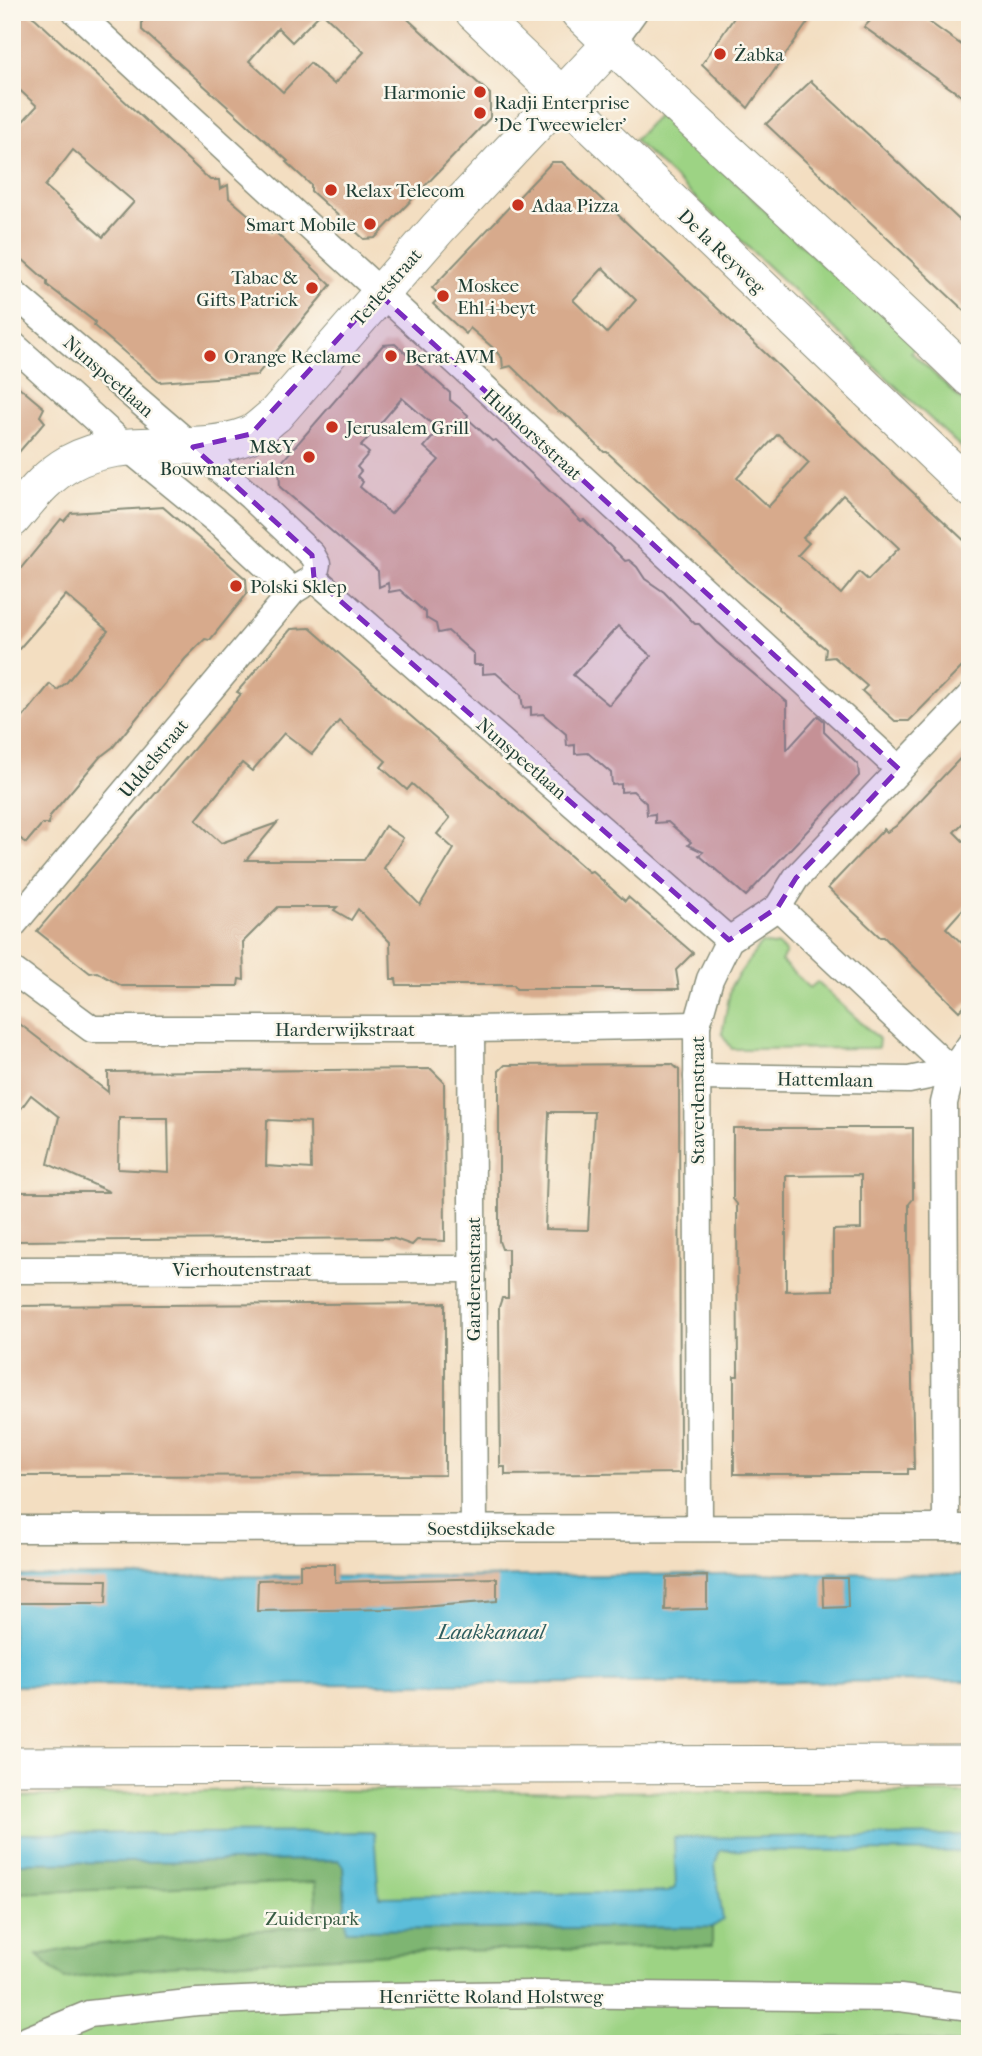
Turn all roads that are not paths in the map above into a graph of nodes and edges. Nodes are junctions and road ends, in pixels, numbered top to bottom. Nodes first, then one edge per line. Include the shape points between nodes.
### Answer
1 (76, 12) edge
2 (474, 12) edge
3 (579, 12) edge
4 (634, 12) edge
5 (611, 44) junction
6 (562, 96) junction
7 (12, 292) edge
8 (379, 294) junction
9 (12, 344) edge
10 (970, 378) edge
11 (124, 445) junction
12 (194, 447) junction
13 (970, 488) edge
14 (12, 519) edge
15 (303, 585) junction
16 (970, 696) edge
17 (899, 769) junction
18 (778, 907) junction
19 (12, 926) edge
20 (729, 940) junction
21 (12, 970) edge
22 (696, 1025) junction
23 (471, 1030) junction
24 (970, 1045) edge
25 (961, 1075) edge
26 (697, 1077) junction
27 (472, 1269) junction
28 (12, 1270) edge
29 (699, 1526) junction
30 (474, 1528) junction
31 (958, 1528) edge
32 (12, 1529) edge
33 (970, 1764) edge
34 (12, 1766) edge
35 (970, 2007) edge
36 (18, 2044) edge

1 - 8 street, Hulshorststraat
2 - 6 street, De la Reyweg
3 - 5 street
4 - 5 street
5 - 6 street, Terletstraat
5 - 10 street
6 - 8 street, Terletstraat
6 - 13 street, De la Reyweg
7 - 12 street, Nunspeetlaan
8 - 12 street, Terletstraat via 267,421 251,434
8 - 17 street, Hulshorststraat
9 - 11 street, Nunspeetlaan
11 - 12 street, Terletstraat
11 - 14 street, Terletstraat via 72,461 47,478
11 - 15 street, Nunspeetlaan
12 - 15 street, Nunspeetlaan via 312,555 317,564
15 - 19 street, Uddelstraat
15 - 20 street, Nunspeetlaan
16 - 17 street
17 - 18 street via 796,878
18 - 20 street
18 - 25 street
20 - 22 street, Staverdenstraat via 710,979
21 - 23 street, Harderwijkstraat via 92,1028
22 - 23 street, Harderwijkstraat
22 - 26 street, Staverdenstraat
23 - 27 street, Garderenstraat
24 - 25 street
25 - 26 street, Hattemlaan via 909,1080
25 - 31 street via 944,1103
26 - 29 street, Staverdenstraat
27 - 28 street, Vierhoutenstraat
27 - 30 street, Garderenstraat
29 - 30 street, Soestdijksekade
29 - 31 street, Soestdijksekade
30 - 32 street, Soestdijksekade
33 - 34 street
35 - 36 street, Henriëtte Roland Holstweg via 900,1998 310,1997 197,2002 89,2014

